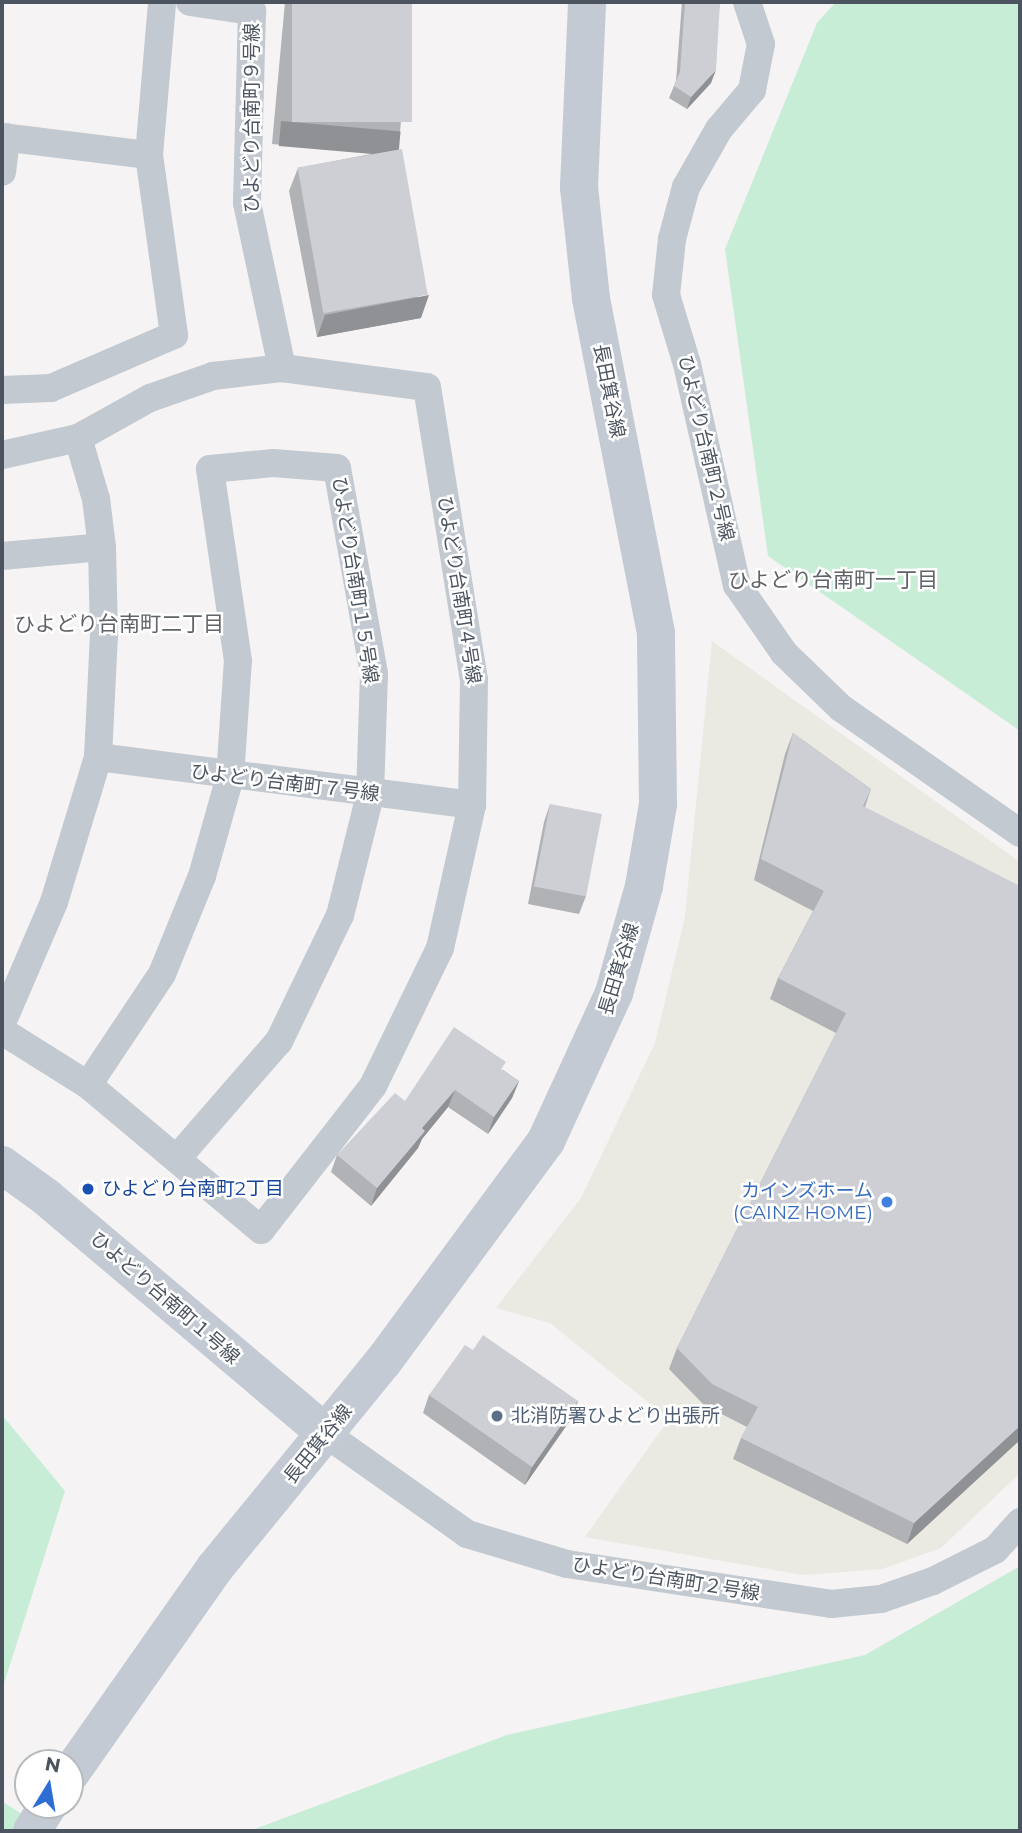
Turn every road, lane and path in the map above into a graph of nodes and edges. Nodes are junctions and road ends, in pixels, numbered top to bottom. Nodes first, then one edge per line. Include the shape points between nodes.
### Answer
1 (162, 2) edge
2 (190, 2) edge
3 (587, 2) edge
4 (747, 2) edge
5 (4, 137) edge
6 (149, 155) junction
7 (2, 172) edge
8 (282, 368) junction
9 (2, 390) edge
10 (78, 438) junction
11 (2, 455) edge
12 (102, 547) junction
13 (2, 556) edge
14 (97, 757) junction
15 (230, 777) junction
16 (370, 795) junction
17 (472, 805) junction
18 (1020, 833) edge
19 (2, 1023) edge
20 (2, 1031) edge
21 (88, 1085) junction
22 (178, 1157) junction
23 (2, 1165) edge
24 (326, 1434) junction
25 (1020, 1522) edge
26 (84, 1754) edge

1 - 6 street
2 - 8 street, ひよどり台南町９号線 via 252,11 247,203
3 - 24 street, 長田箕谷線 via 579,187 591,298 656,633 658,804 644,886 614,993 546,1141
4 - 18 street, ひよどり台南町２号線 via 761,44 752,90 719,129 686,187 672,239 666,295 687,364 737,585 785,653 841,708
5 - 6 street
5 - 7 street
6 - 9 street via 174,335 51,388
8 - 10 street, ひよどり台南町４号線 via 213,376 150,398
8 - 17 street, ひよどり台南町４号線 via 427,387 474,680
10 - 11 street, ひよどり台南町４号線
10 - 12 street via 96,499
12 - 13 street
12 - 14 street via 104,635
14 - 15 street, ひよどり台南町７号線
14 - 19 street via 54,902
15 - 16 street, ひよどり台南町７号線
15 - 16 street, ひよどり台南町１５号線 via 238,661 210,469 273,463 337,468 374,674
15 - 21 street via 202,876 162,974
16 - 17 street, ひよどり台南町７号線
16 - 22 street via 340,915 279,1041
17 - 22 street, ひよどり台南町４号線 via 440,948 411,1014 373,1086 261,1230
20 - 21 street, ひよどり台南町４号線
21 - 22 street, ひよどり台南町４号線
23 - 24 street, ひよどり台南町１号線 via 47,1197
24 - 25 street, ひよどり台南町２号線 via 467,1534 567,1564 831,1604 881,1599 933,1581 995,1550
24 - 26 street, 長田箕谷線 via 214,1569

